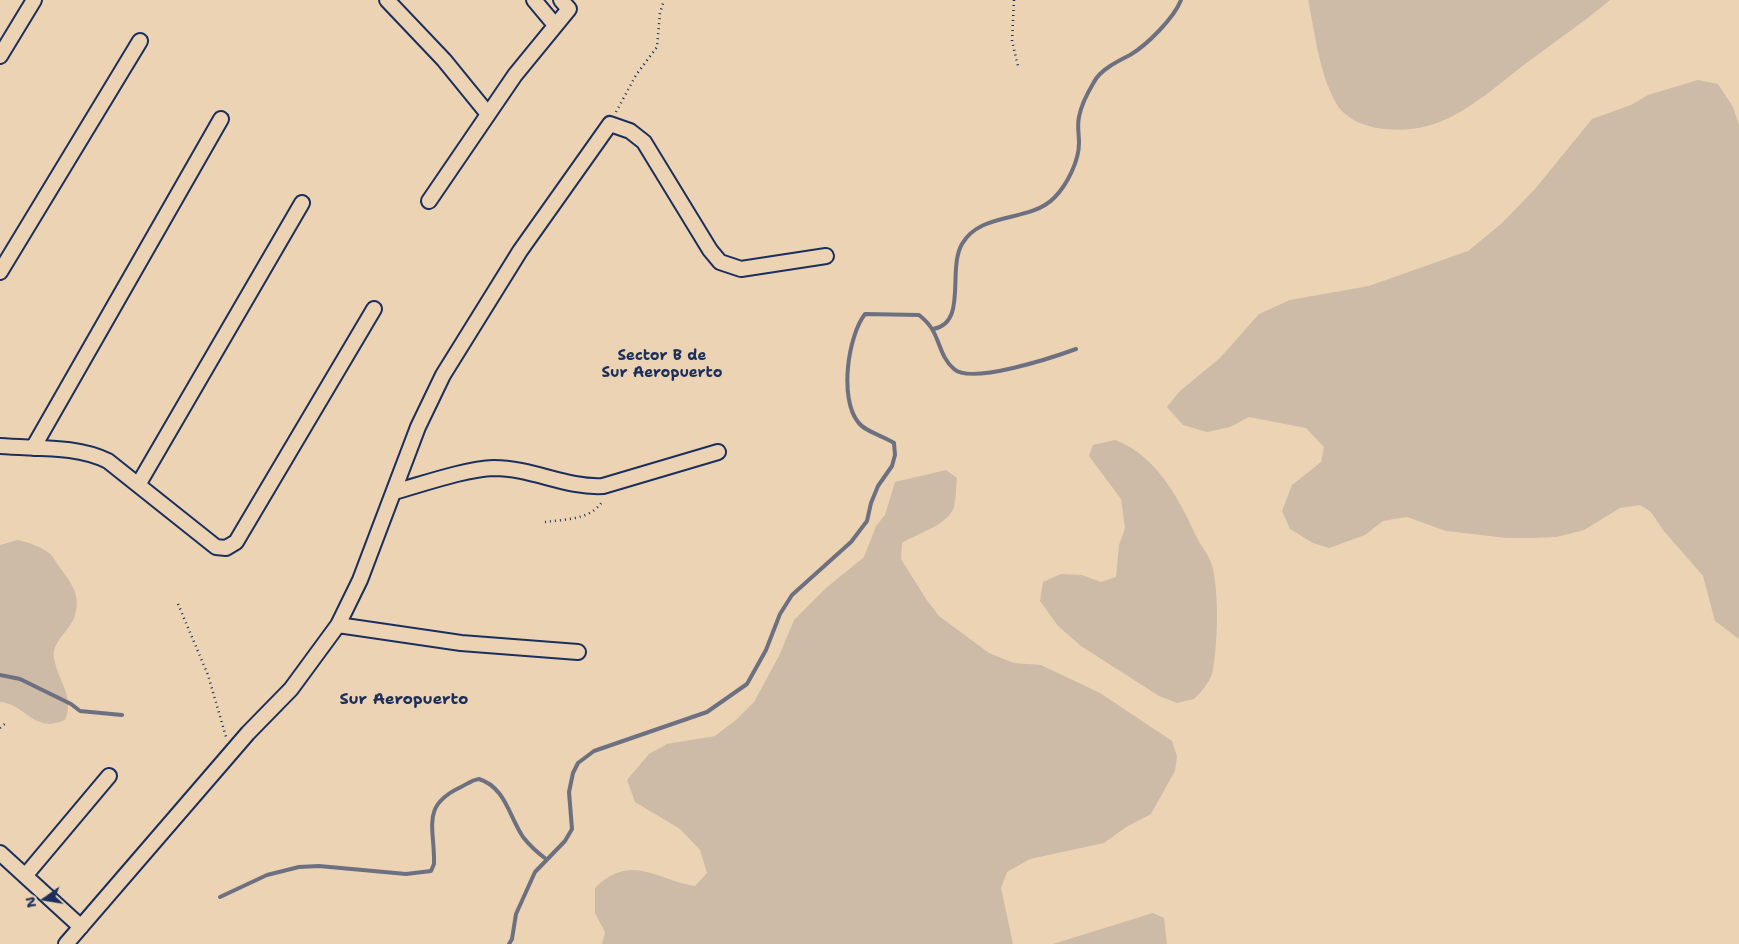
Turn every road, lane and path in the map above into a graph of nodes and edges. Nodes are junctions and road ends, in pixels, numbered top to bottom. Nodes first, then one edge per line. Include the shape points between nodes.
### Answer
1 (34, 0) edge
2 (387, 0) edge
3 (534, 0) edge
4 (664, 0) edge
5 (1014, 0) edge
6 (565, 5) edge
7 (555, 25) junction
8 (140, 41) dead end
9 (0, 56) edge
10 (1018, 66) dead end
11 (488, 114) junction
12 (221, 119) dead end
13 (610, 124) junction
14 (430, 201) dead end
15 (302, 202) dead end
16 (826, 256) dead end
17 (0, 272) edge
18 (374, 309) dead end
19 (0, 446) edge
20 (33, 448) junction
21 (718, 452) dead end
22 (138, 485) junction
23 (603, 486) junction
24 (394, 492) junction
25 (545, 522) dead end
26 (178, 604) dead end
27 (338, 625) junction
28 (578, 652) dead end
29 (6, 723) dead end
30 (0, 728) edge
31 (230, 753) junction
32 (109, 776) dead end
33 (0, 853) edge
34 (25, 876) junction
35 (81, 927) junction
36 (66, 944) edge

1 - 9 street
2 - 11 street via 444,60
3 - 7 street
4 - 13 path via 657,47 636,75
5 - 10 path via 1012,41
6 - 7 street
7 - 11 street
8 - 17 street
11 - 14 street
12 - 20 street
13 - 16 street via 630,130 644,142 720,262 741,269
13 - 24 street via 520,251 442,374
15 - 22 street
18 - 22 street via 232,546 216,547
19 - 20 street
20 - 22 street via 72,450 99,456
21 - 23 street
23 - 24 street via 584,487 535,473 495,468
23 - 25 path via 603,500 591,514
24 - 27 street via 360,580
26 - 31 path via 208,675
27 - 28 street via 461,643
27 - 31 street via 291,689
29 - 30 path
31 - 35 street
32 - 34 street
33 - 34 street
34 - 35 street
35 - 36 street

